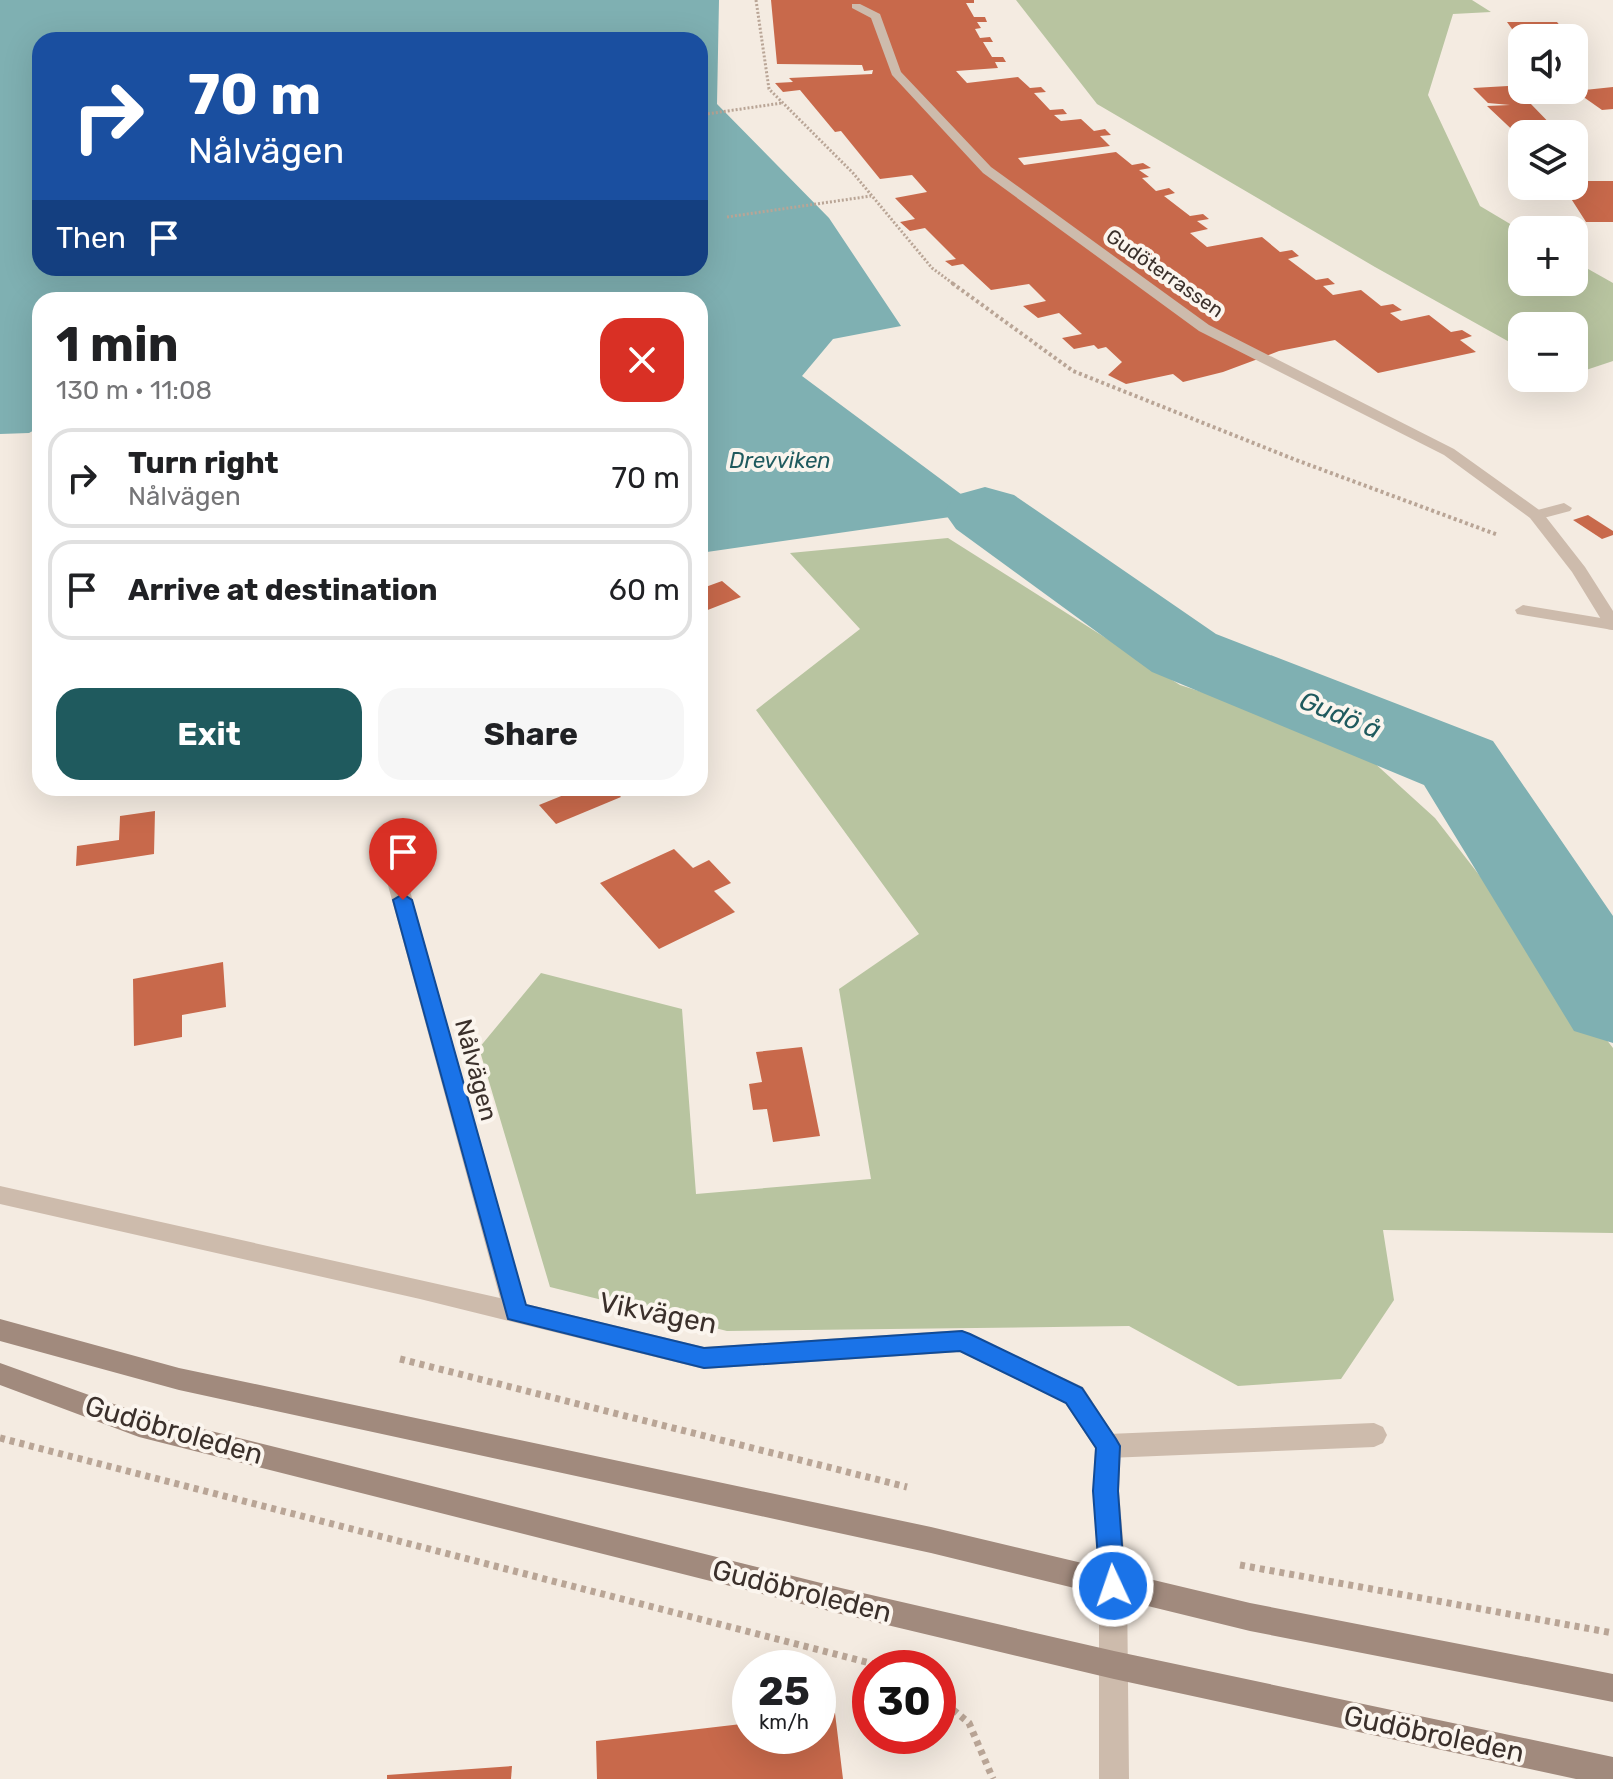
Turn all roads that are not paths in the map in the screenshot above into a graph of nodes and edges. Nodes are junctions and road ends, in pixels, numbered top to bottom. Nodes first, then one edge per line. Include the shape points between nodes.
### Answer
1 (856, 6) dead end
2 (1564, 508) dead end
3 (1536, 515) junction
4 (1523, 610) dead end
5 (1613, 625) edge
6 (386, 841) dead end
7 (0, 1195) edge
8 (516, 1313) junction
9 (0, 1330) edge
10 (0, 1374) edge
11 (1374, 1435) dead end
12 (1108, 1446) junction
13 (1113, 1586) junction
14 (1114, 1665) junction
15 (1613, 1688) edge
16 (1613, 1772) edge
17 (1114, 1779) edge

1 - 3 street, Gudöterrassen via 876,16 896,73 987,170 1204,328 1449,452
2 - 3 street
3 - 5 street, Gudöterrassen
4 - 5 street
6 - 8 street, Nålvägen
7 - 8 street, Vikvägen
8 - 12 street, Vikvägen via 704,1358 962,1341 1074,1395
9 - 13 main road, Gudöbroleden via 179,1379 916,1536
10 - 14 main road, Gudöbroleden via 155,1429
11 - 12 street
12 - 13 street
13 - 14 street
13 - 15 main road, Gudöbroleden
14 - 16 main road, Gudöbroleden
14 - 17 street

